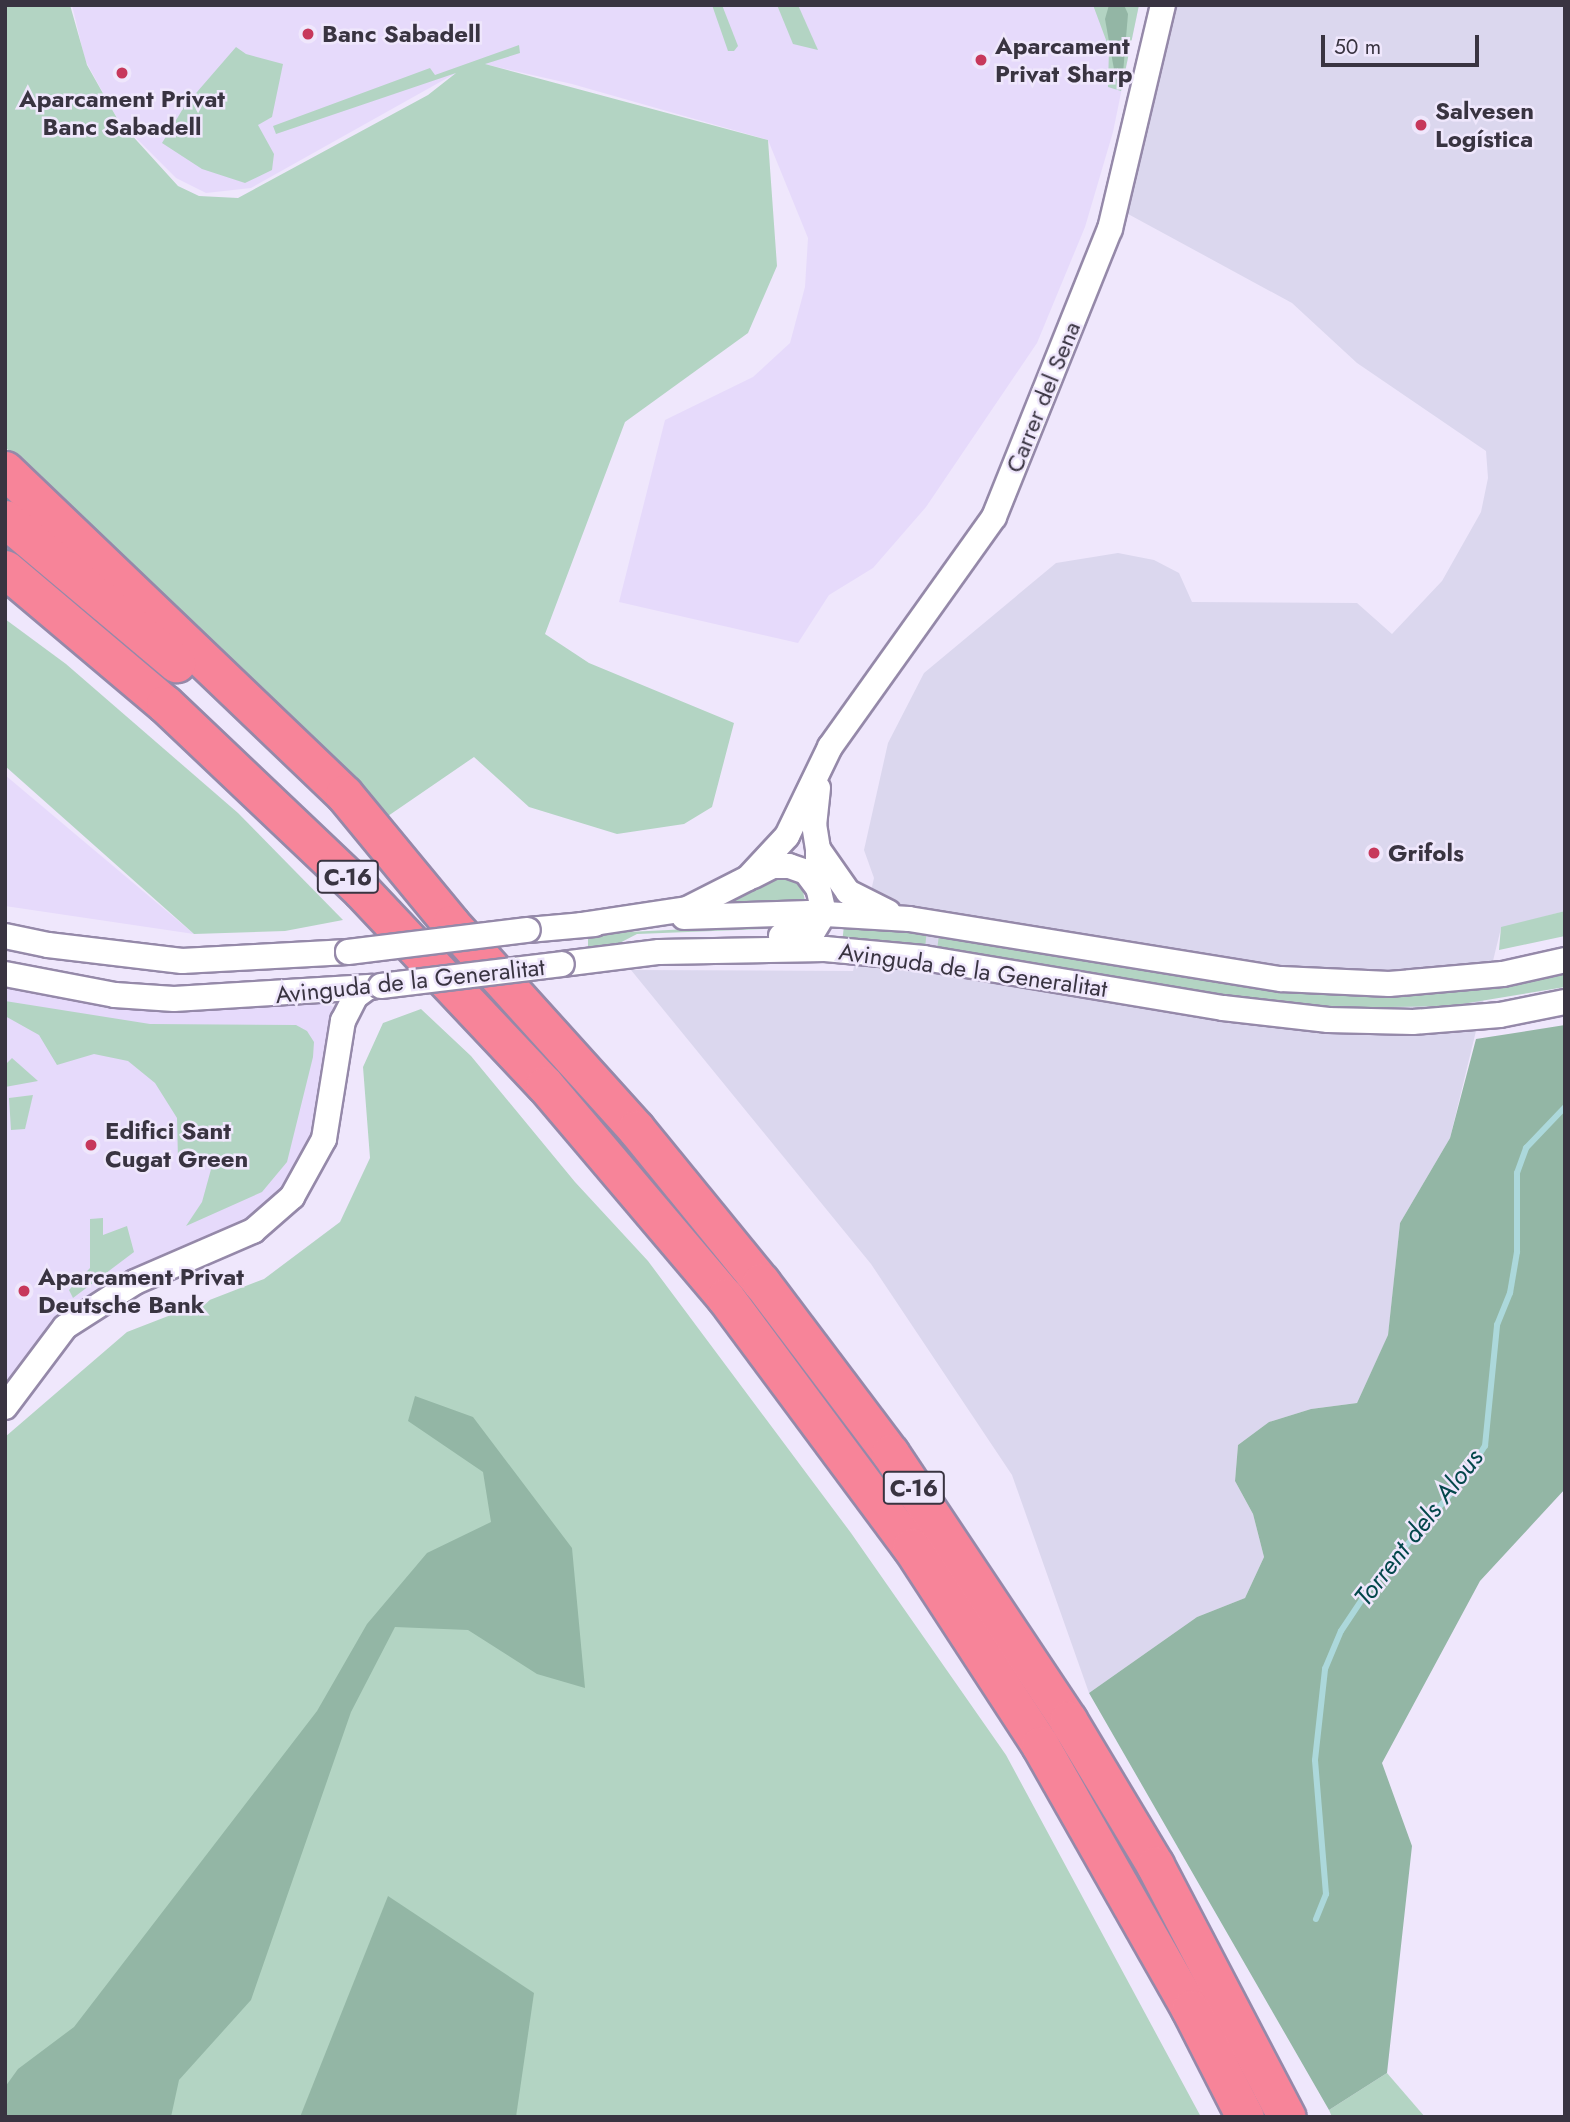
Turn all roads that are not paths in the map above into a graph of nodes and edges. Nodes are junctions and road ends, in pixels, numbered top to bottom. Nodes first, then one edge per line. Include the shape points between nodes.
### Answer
1 (1163, 5) edge
2 (5, 470) edge
3 (5, 519) edge
4 (5, 569) edge
5 (830, 747) junction
6 (818, 849) junction
7 (748, 878) junction
8 (818, 888) junction
9 (824, 913) junction
10 (909, 919) junction
11 (451, 924) junction
12 (580, 925) junction
13 (5, 936) edge
14 (626, 957) junction
15 (1565, 960) edge
16 (5, 974) edge
17 (374, 987) junction
18 (302, 993) junction
19 (1565, 1002) edge
20 (342, 1021) junction
21 (5, 1407) edge
22 (1245, 2117) edge
23 (1287, 2117) edge

1 - 5 street, Carrer del Sena via 1110,229 994,517
2 - 11 highway via 344,794
3 - 11 highway, C-16 via 251,730
4 - 22 highway, C-16 via 165,704 361,890 545,1085 725,1297 911,1547 1040,1745 1177,1984
5 - 6 street, Carrer del Sena via 814,824
5 - 7 street, Carrer del Sena via 787,836
6 - 8 street, Carrer del Sena
6 - 10 street via 848,891 871,907
7 - 8 street, Carrer del Sena via 774,866 789,866 806,872
7 - 12 street, Carrer del Sena via 687,909
8 - 9 street, Carrer del Sena
9 - 10 street, Avinguda de la Generalitat
9 - 12 street, Avinguda de la Generalitat via 713,914
9 - 14 street via 811,935 672,938
10 - 15 street, Avinguda de la Generalitat via 1281,978 1389,984 1503,974
11 - 23 highway, C-16 via 695,1199 897,1464 1031,1663 1155,1865
12 - 13 street, Avinguda de la Generalitat, bridge via 348,952 182,961 48,946
14 - 17 street, Avinguda de la Generalitat, bridge
14 - 19 street, Avinguda de la Generalitat via 740,948 825,949 924,958 1223,1008 1328,1020 1413,1022 1500,1015
16 - 18 street, Avinguda de la Generalitat via 115,995 174,999
17 - 18 street, Avinguda de la Generalitat
17 - 20 street via 356,996
18 - 20 street via 337,1009
20 - 21 street via 324,1139 292,1197 253,1230 135,1282 65,1327

